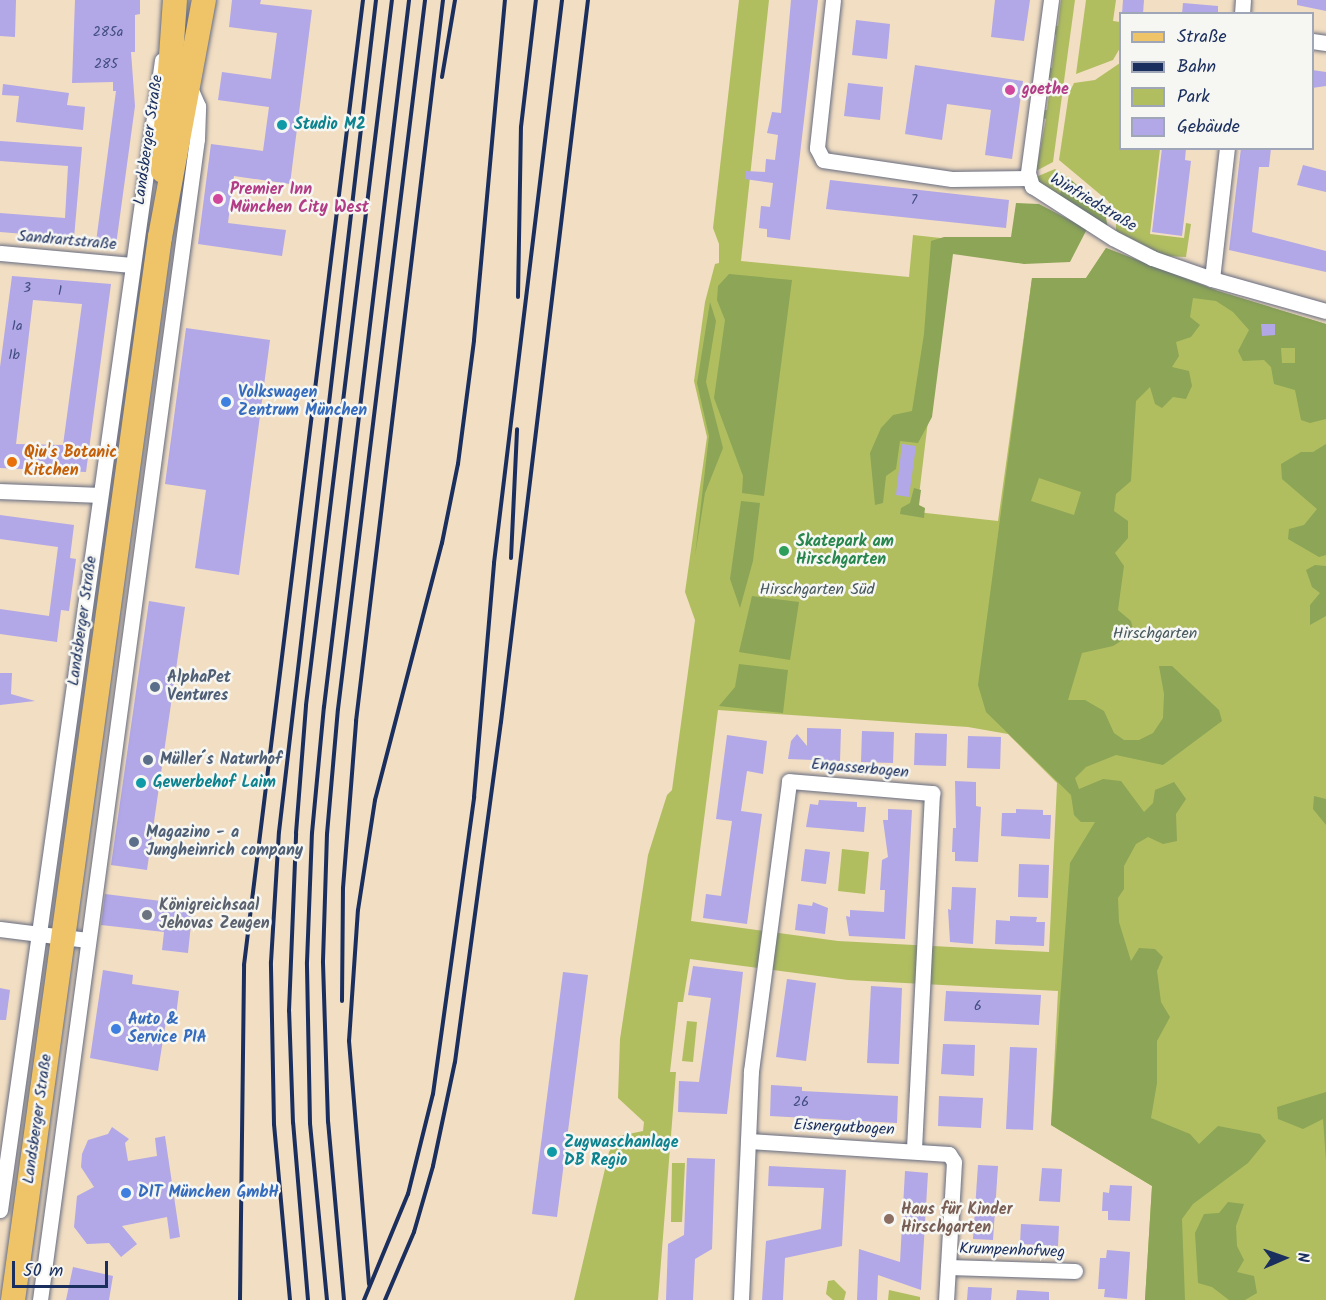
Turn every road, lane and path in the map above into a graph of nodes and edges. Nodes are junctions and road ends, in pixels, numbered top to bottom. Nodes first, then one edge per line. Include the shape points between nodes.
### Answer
1 (175, 0) edge
2 (204, 0) edge
3 (833, 0) edge
4 (1051, 0) edge
5 (172, 35) junction
6 (189, 86) junction
7 (1227, 150) edge
8 (1029, 178) junction
9 (160, 237) junction
10 (0, 254) edge
11 (132, 265) junction
12 (167, 267) junction
13 (1212, 279) junction
14 (1326, 311) edge
15 (0, 491) edge
16 (100, 495) junction
17 (129, 538) junction
18 (0, 929) edge
19 (39, 934) junction
20 (63, 937) junction
21 (87, 940) junction
22 (749, 1141) junction
23 (914, 1150) junction
24 (0, 1210) edge
25 (948, 1266) junction
26 (1075, 1271) dead end
27 (13, 1300) edge
28 (39, 1300) edge
29 (741, 1300) edge
30 (946, 1300) edge

1 - 5 main road, Landsberger Straße
2 - 6 main road, Landsberger Straße
3 - 8 street via 817,148 823,160 951,179
4 - 8 street, Winfriedstraße
5 - 9 main road, Landsberger Straße
5 - 11 street, Landsberger Straße via 159,66
6 - 9 main road, Landsberger Straße
6 - 12 street, Landsberger Straße via 198,106 197,139
7 - 13 street
8 - 13 street, Winfriedstraße via 1037,191 1113,238 1152,258
9 - 12 main road, Landsberger Straße
10 - 11 street, Sandrartstraße
11 - 16 street, Landsberger Straße
12 - 17 main road, Landsberger Straße
13 - 14 street, Winfriedstraße
15 - 16 street
16 - 19 street, Landsberger Straße
17 - 20 main road, Landsberger Straße
17 - 21 street, Landsberger Straße
18 - 19 street
19 - 20 street
19 - 24 street, Landsberger Straße
20 - 21 street
20 - 27 main road, Landsberger Straße
21 - 28 street, Landsberger Straße
22 - 23 street, Eisnergutbogen
22 - 23 street, Engasserbogen via 751,1071 789,781 932,792
22 - 29 street
23 - 25 street, Eisnergutbogen via 949,1154 954,1162
25 - 26 street, Krumpenhofweg
25 - 30 street, Eisnergutbogen

